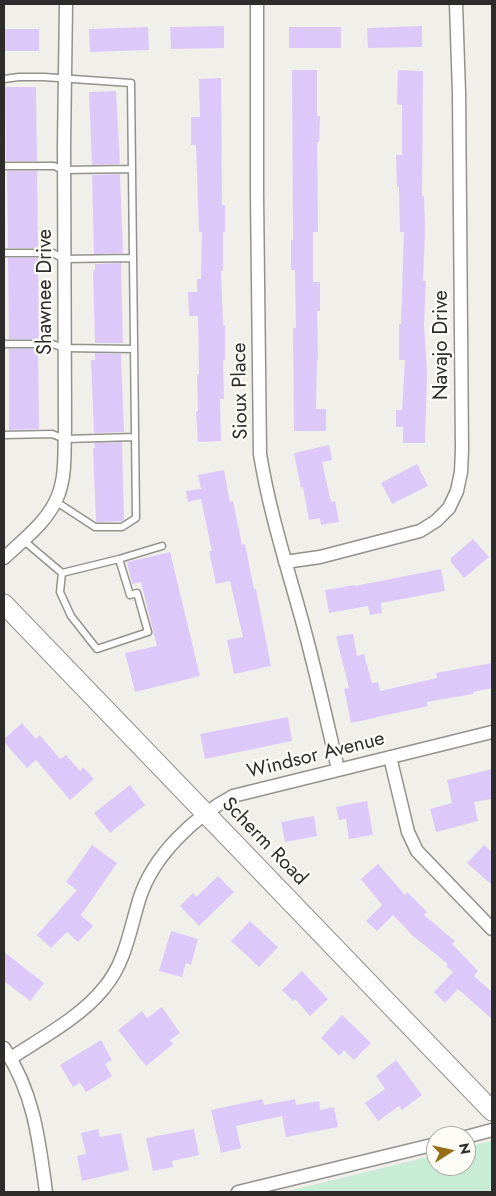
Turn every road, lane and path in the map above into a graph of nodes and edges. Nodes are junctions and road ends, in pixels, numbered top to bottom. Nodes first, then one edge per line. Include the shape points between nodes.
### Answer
1 (66, 4) edge
2 (258, 4) edge
3 (456, 4) edge
4 (4, 79) edge
5 (65, 80) junction
6 (4, 166) edge
7 (132, 169) junction
8 (64, 170) junction
9 (4, 254) edge
10 (133, 258) junction
11 (64, 259) junction
12 (4, 344) edge
13 (64, 348) junction
14 (134, 349) junction
15 (4, 435) edge
16 (135, 437) junction
17 (65, 439) junction
18 (55, 501) junction
19 (23, 540) junction
20 (162, 546) dead end
21 (4, 558) edge
22 (119, 559) junction
23 (285, 562) junction
24 (62, 573) junction
25 (4, 604) edge
26 (492, 732) edge
27 (390, 757) junction
28 (338, 769) junction
29 (206, 814) junction
30 (492, 929) edge
31 (7, 1053) edge
32 (492, 1112) edge
33 (492, 1130) edge
34 (476, 1134) edge
35 (426, 1146) edge
36 (46, 1192) edge
37 (238, 1192) edge

1 - 5 street, Shawnee Drive
2 - 23 street, Sioux Place via 260,454
3 - 23 street, Navajo Drive via 462,450 457,491 449,508 420,530
4 - 5 lane
5 - 7 lane via 131,83
5 - 8 street, Shawnee Drive
6 - 8 lane via 54,166
7 - 8 lane
7 - 10 lane
8 - 11 street, Shawnee Drive
9 - 11 lane via 53,253
10 - 11 lane
10 - 14 lane
11 - 13 street, Shawnee Drive
12 - 13 lane via 52,344
13 - 14 lane
13 - 17 street, Shawnee Drive
14 - 16 lane
15 - 17 lane via 52,434
16 - 17 lane
16 - 18 lane via 136,518 122,528 95,527
17 - 18 street, Shawnee Drive via 63,474
18 - 19 street, Shawnee Drive via 41,523
19 - 21 street, Shawnee Drive
19 - 24 lane
20 - 22 lane
22 - 24 lane
22 - 24 lane via 130,595 137,593 148,632 97,649 71,616 60,592
23 - 28 street, Sioux Place
25 - 29 street, Scherm Road
26 - 27 street, Windsor Avenue
27 - 28 street, Windsor Avenue
27 - 30 street via 408,832 417,851
28 - 29 street, Windsor Avenue via 233,796
29 - 31 street, Windsor Avenue via 173,842 149,875 127,945 105,988 72,1016
29 - 32 street, Scherm Road
31 - 36 street via 25,1087 34,1115
33 - 34 street
35 - 37 street

